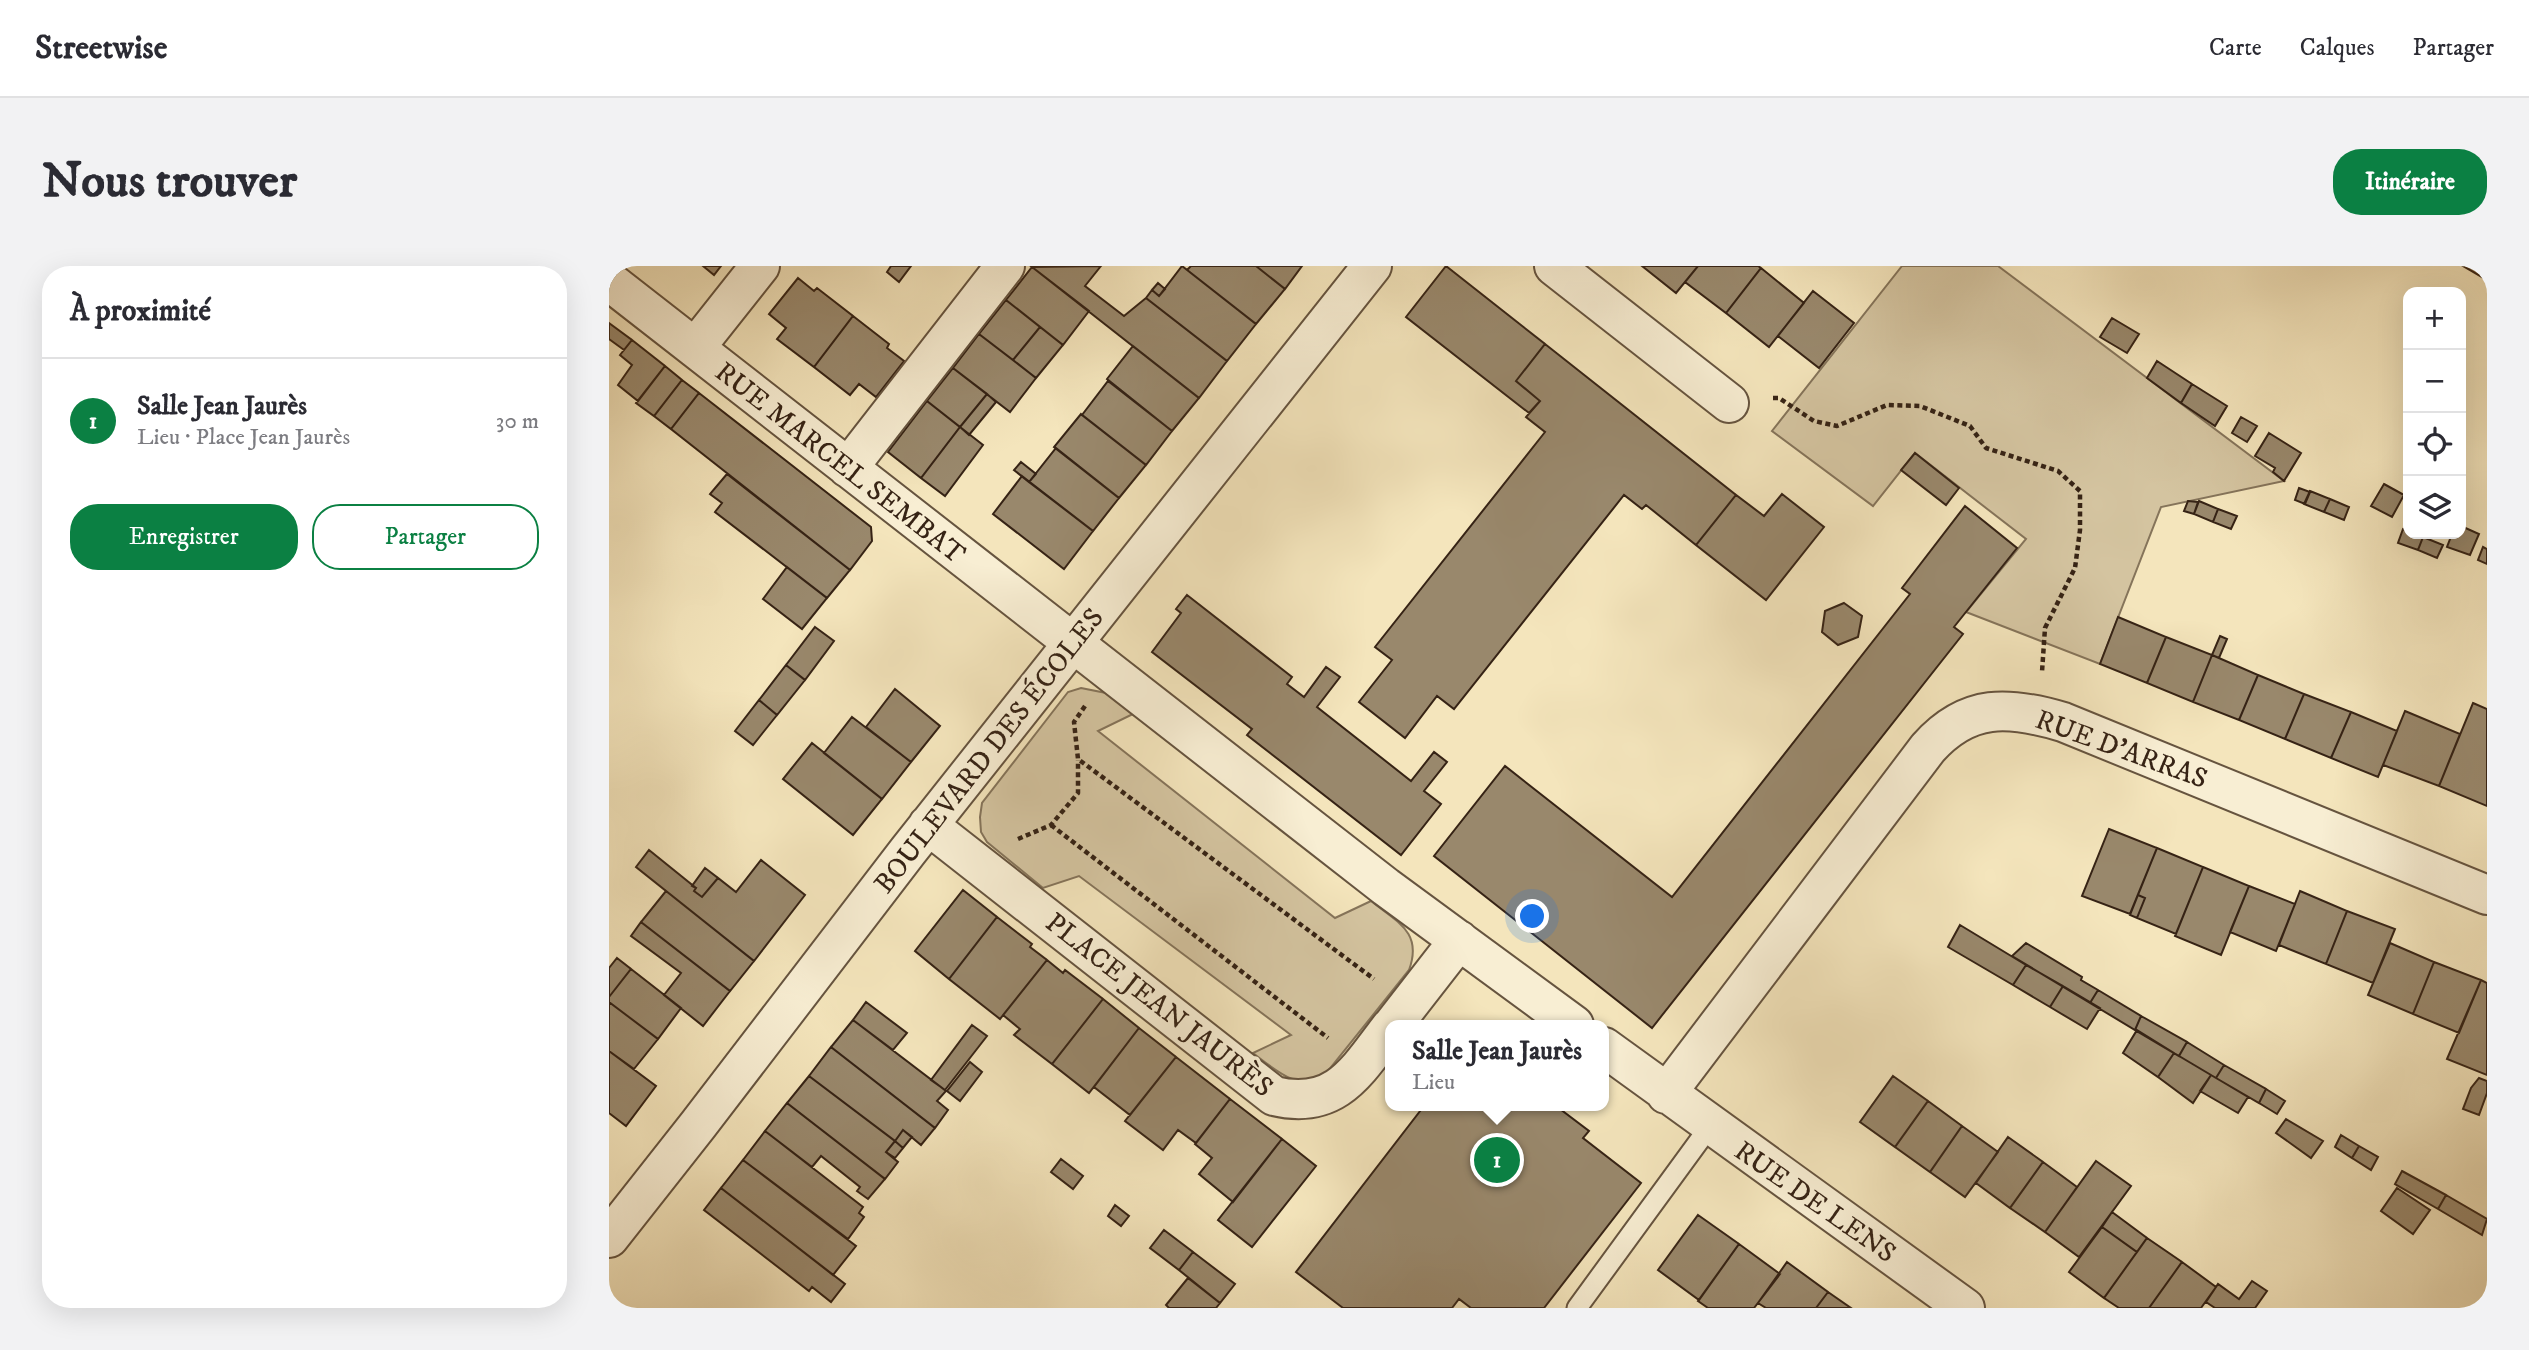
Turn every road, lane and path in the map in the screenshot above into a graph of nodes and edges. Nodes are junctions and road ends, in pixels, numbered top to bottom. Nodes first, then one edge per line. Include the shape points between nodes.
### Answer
1 (760, 266) edge
2 (1006, 266) edge
3 (1372, 266) edge
4 (1554, 266) edge
5 (609, 281) edge
6 (695, 348) junction
7 (1729, 403) joint
8 (848, 468) junction
9 (1072, 644) junction
10 (1109, 672) junction
11 (2039, 715) junction
12 (1078, 759) junction
13 (928, 825) junction
14 (1051, 825) junction
15 (972, 858) junction
16 (2487, 895) edge
17 (1459, 940) junction
18 (1397, 1019) edge
19 (1567, 1020) edge
20 (1385, 1034) edge
21 (1609, 1051) edge
22 (1362, 1064) junction
23 (1666, 1094) junction
24 (1710, 1126) junction
25 (609, 1238) edge
26 (1577, 1308) edge
27 (1965, 1308) edge

1 - 6 street
2 - 8 street
3 - 9 street, BOULEVARD DES ÉCOLES
4 - 7 street
5 - 6 street, RUE MARCEL SEMBAT
6 - 8 street, RUE MARCEL SEMBAT
7 - 11 path via 1779,398 1814,421 1837,426 1887,405 1920,406 1970,426 1986,448 2059,471 2080,491 2075,568 2045,628
8 - 9 street, RUE MARCEL SEMBAT
9 - 10 street
9 - 13 street, BOULEVARD DES ÉCOLES
10 - 12 path via 1073,722
10 - 17 street
11 - 16 street, RUE D'ARRAS
11 - 23 street, RUE D'ARRAS via 1977,713 1942,733
12 - 14 path via 1078,793
12 - 18 path
13 - 15 street, PLACE JEAN JAURÈS
13 - 25 street, BOULEVARD DES ÉCOLES
14 - 15 path
14 - 22 path
15 - 22 street, PLACE JEAN JAURÈS via 1274,1096 1294,1101 1327,1095 1343,1086
17 - 18 street, PLACE JEAN JAURÈS
17 - 19 street
20 - 22 street, PLACE JEAN JAURÈS
21 - 23 street
23 - 24 street, RUE DE LENS
24 - 26 lane
24 - 27 street, RUE DE LENS

